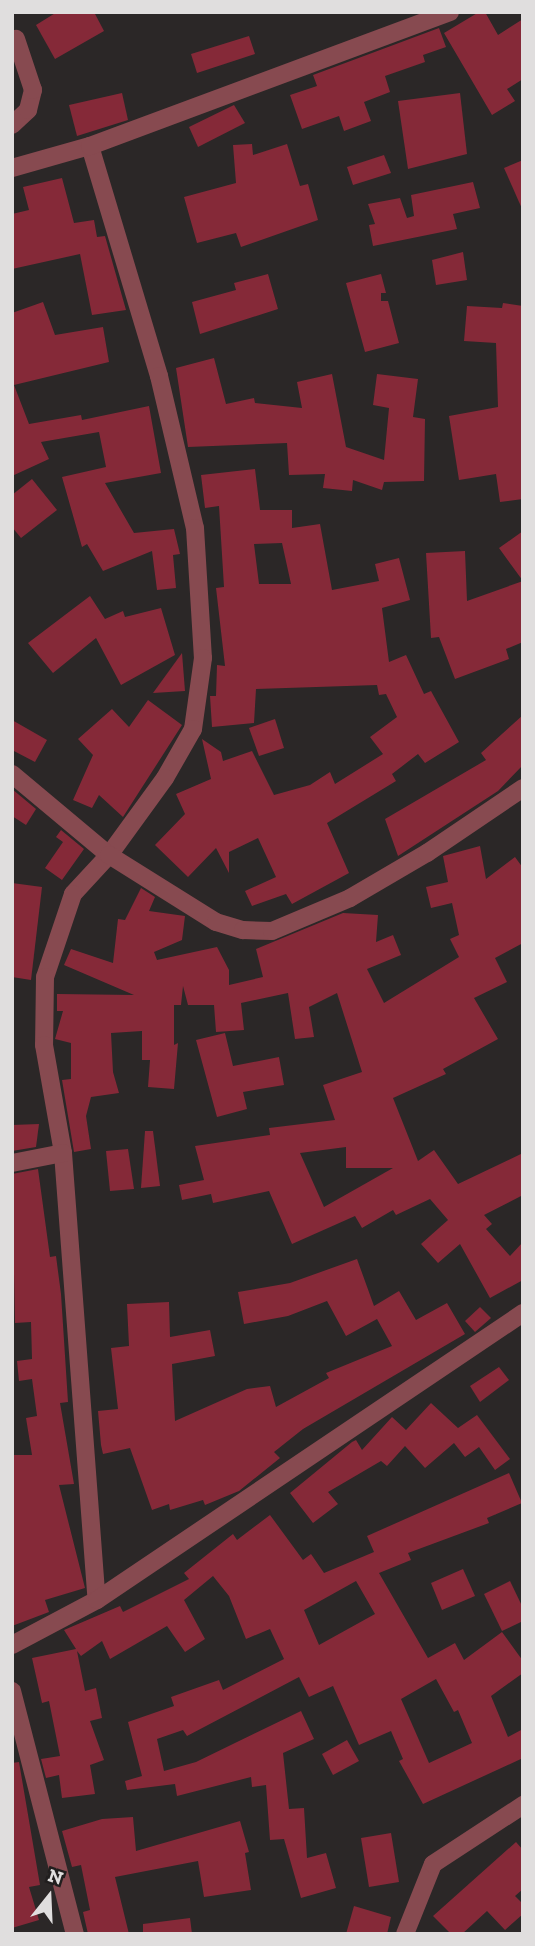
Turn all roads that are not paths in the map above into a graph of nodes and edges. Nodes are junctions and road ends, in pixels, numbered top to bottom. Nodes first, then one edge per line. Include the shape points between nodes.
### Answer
1 (450, 12) edge
2 (16, 39) dead end
3 (12, 125) edge
4 (90, 146) junction
5 (12, 168) edge
6 (12, 774) edge
7 (523, 788) edge
8 (109, 855) junction
9 (64, 1153) junction
10 (12, 1163) edge
11 (523, 1313) edge
12 (97, 1600) junction
13 (12, 1645) edge
14 (12, 1691) edge
15 (523, 1805) edge
16 (75, 1934) edge
17 (405, 1934) edge

1 - 4 street
2 - 3 street via 33,90 28,110
4 - 5 street
4 - 8 street via 159,376 195,528 203,659 193,729 165,778
6 - 8 street
7 - 8 street via 351,898 272,931 243,930 216,922
8 - 9 street via 73,894 45,977 44,1045
9 - 10 street
9 - 12 street
11 - 12 street
12 - 13 street
14 - 16 street
15 - 17 street via 433,1864

